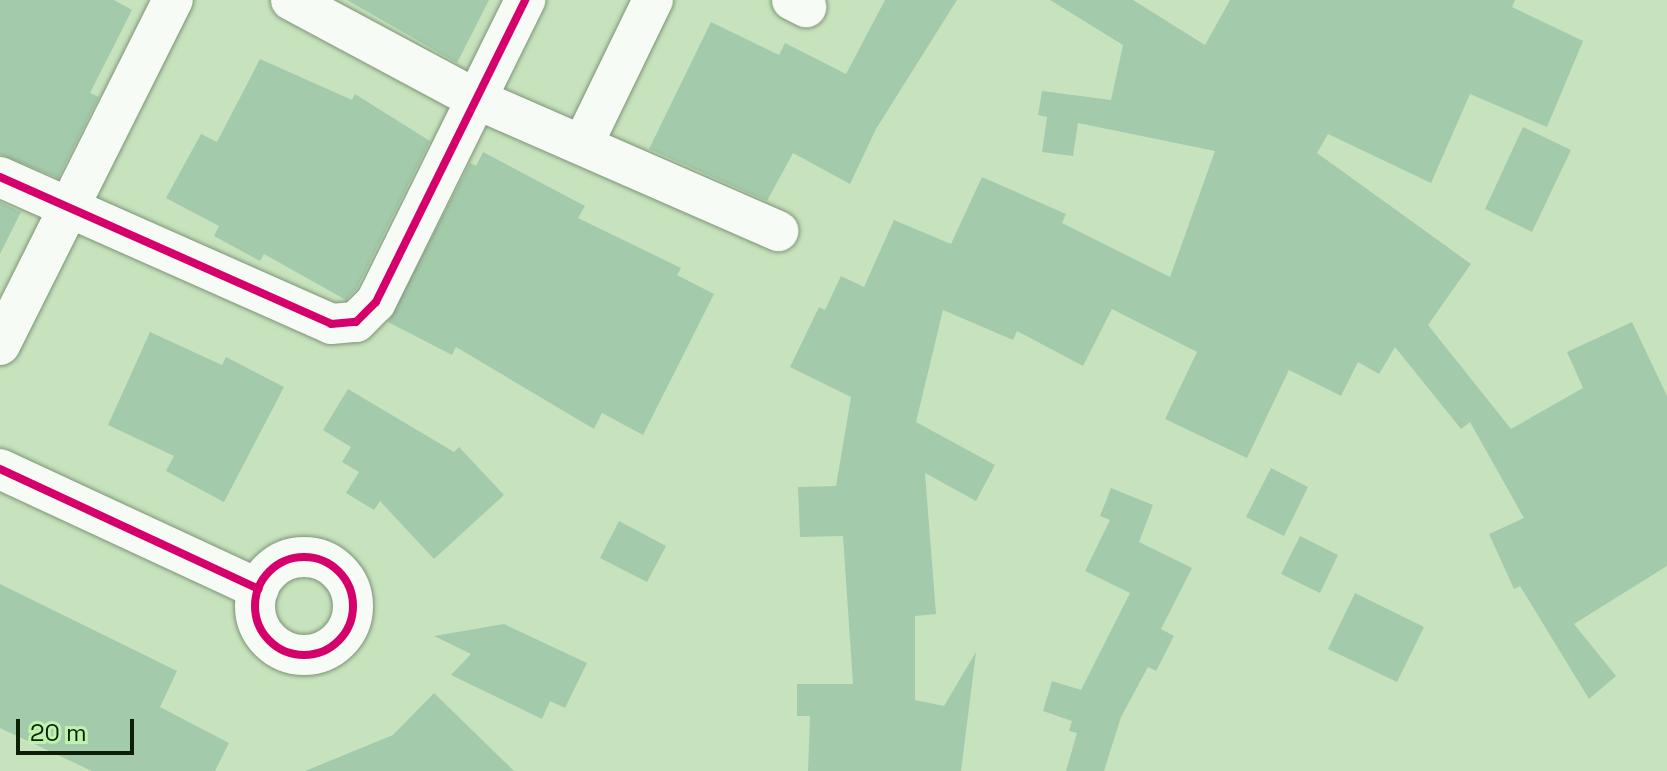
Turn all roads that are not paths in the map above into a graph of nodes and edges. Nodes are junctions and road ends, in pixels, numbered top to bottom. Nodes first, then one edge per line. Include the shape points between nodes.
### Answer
1 (173, 0) edge
2 (291, 0) edge
3 (525, 0) edge
4 (653, 0) edge
5 (476, 99) junction
6 (583, 144) junction
7 (0, 177) edge
8 (68, 211) junction
9 (778, 231) dead end
10 (0, 345) edge
11 (0, 469) edge
12 (258, 589) dead end

1 - 8 street
2 - 5 street
3 - 5 street
4 - 6 street
5 - 6 street
5 - 8 street via 376,302 344,326
6 - 9 street
7 - 8 street
8 - 10 street
11 - 12 street

